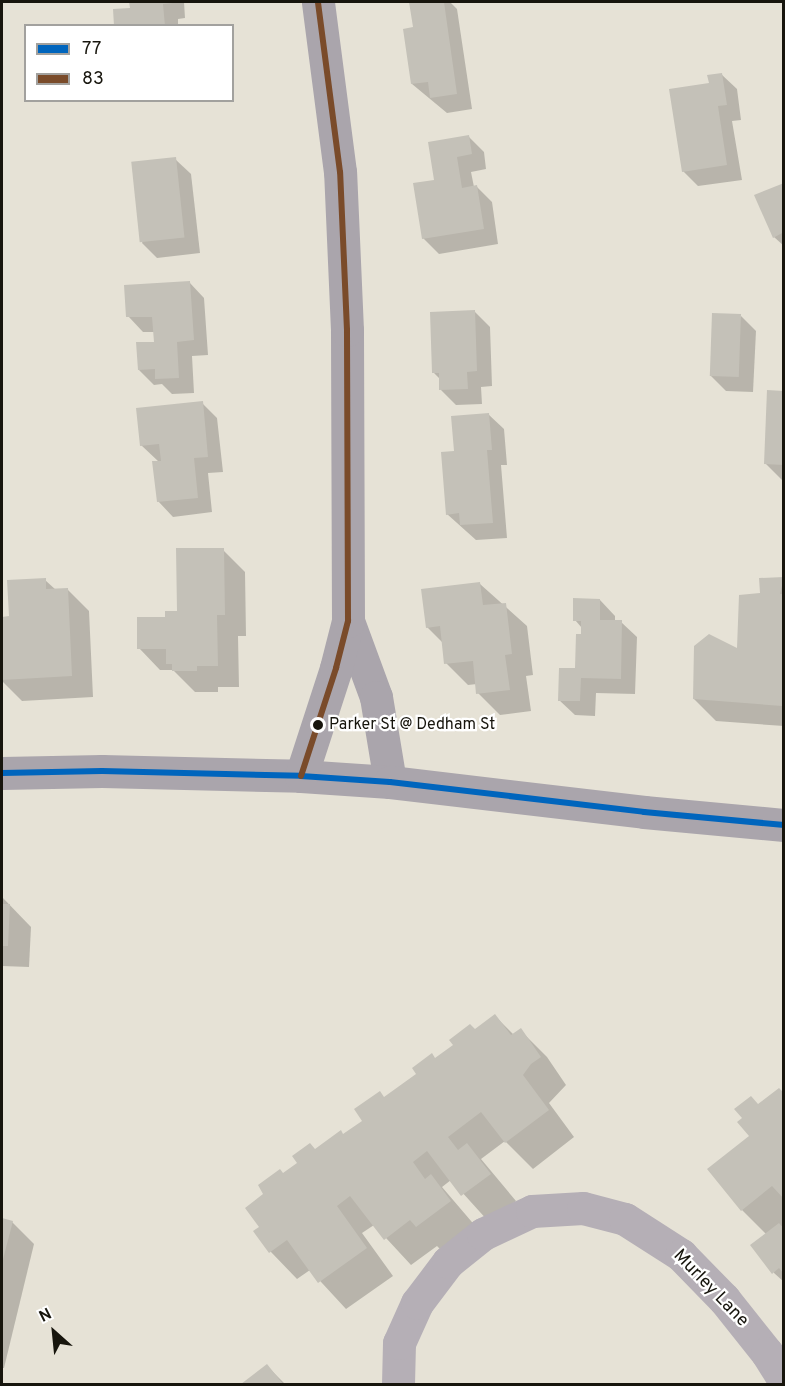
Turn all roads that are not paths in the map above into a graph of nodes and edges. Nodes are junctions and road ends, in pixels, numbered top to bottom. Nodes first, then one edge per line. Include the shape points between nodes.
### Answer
1 (318, 2) edge
2 (348, 621) junction
3 (2, 773) edge
4 (301, 776) junction
5 (390, 782) junction
6 (783, 825) edge
7 (783, 1380) edge
8 (398, 1384) edge

1 - 2 main road via 340,172 347,330
2 - 4 main road
2 - 5 main road via 376,697
3 - 4 main road via 102,771
4 - 5 main road
5 - 6 main road
7 - 8 street, Murley Lane via 724,1299 681,1255 625,1219 583,1208 532,1211 483,1234 448,1262 417,1303 399,1343

